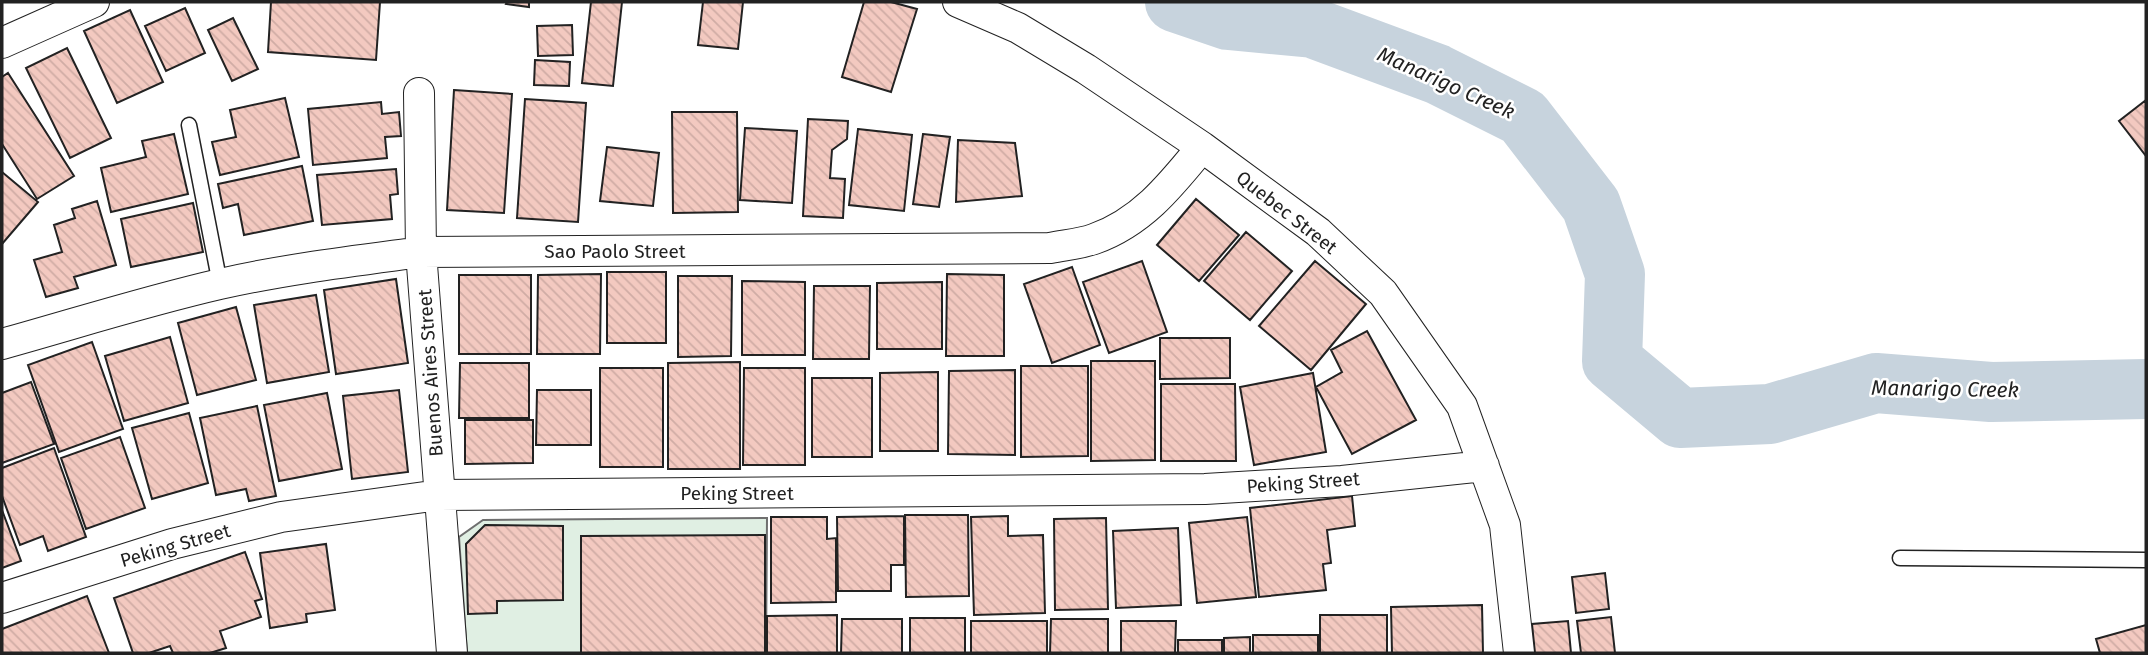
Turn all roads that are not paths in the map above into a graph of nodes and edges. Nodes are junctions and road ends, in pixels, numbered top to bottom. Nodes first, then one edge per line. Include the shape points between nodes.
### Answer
1 (94, 2) edge
2 (958, 2) edge
3 (2, 43) edge
4 (419, 93) dead end
5 (189, 125) dead end
6 (1202, 147) junction
7 (421, 252) junction
8 (220, 284) junction
9 (2, 344) edge
10 (1484, 466) junction
11 (439, 495) junction
12 (1900, 558) dead end
13 (2146, 559) edge
14 (2, 598) edge
15 (452, 653) edge
16 (1519, 653) edge

1 - 3 street
2 - 6 street, Quebec Street via 1018,27
4 - 7 street, Buenos Aires Street
5 - 8 lane
6 - 7 street, Sao Paolo Street via 1162,196 1130,222 1093,239 1050,248
6 - 10 street, Quebec Street via 1318,232 1383,293 1462,406
7 - 8 street, Sao Paolo Street
7 - 11 street, Buenos Aires Street
8 - 9 street, Sao Paolo Street
10 - 11 street, Peking Street via 1205,489
10 - 16 street, Quebec Street via 1505,525
11 - 14 street, Peking Street via 281,517 172,544
11 - 15 street, Buenos Aires Street
12 - 13 lane

